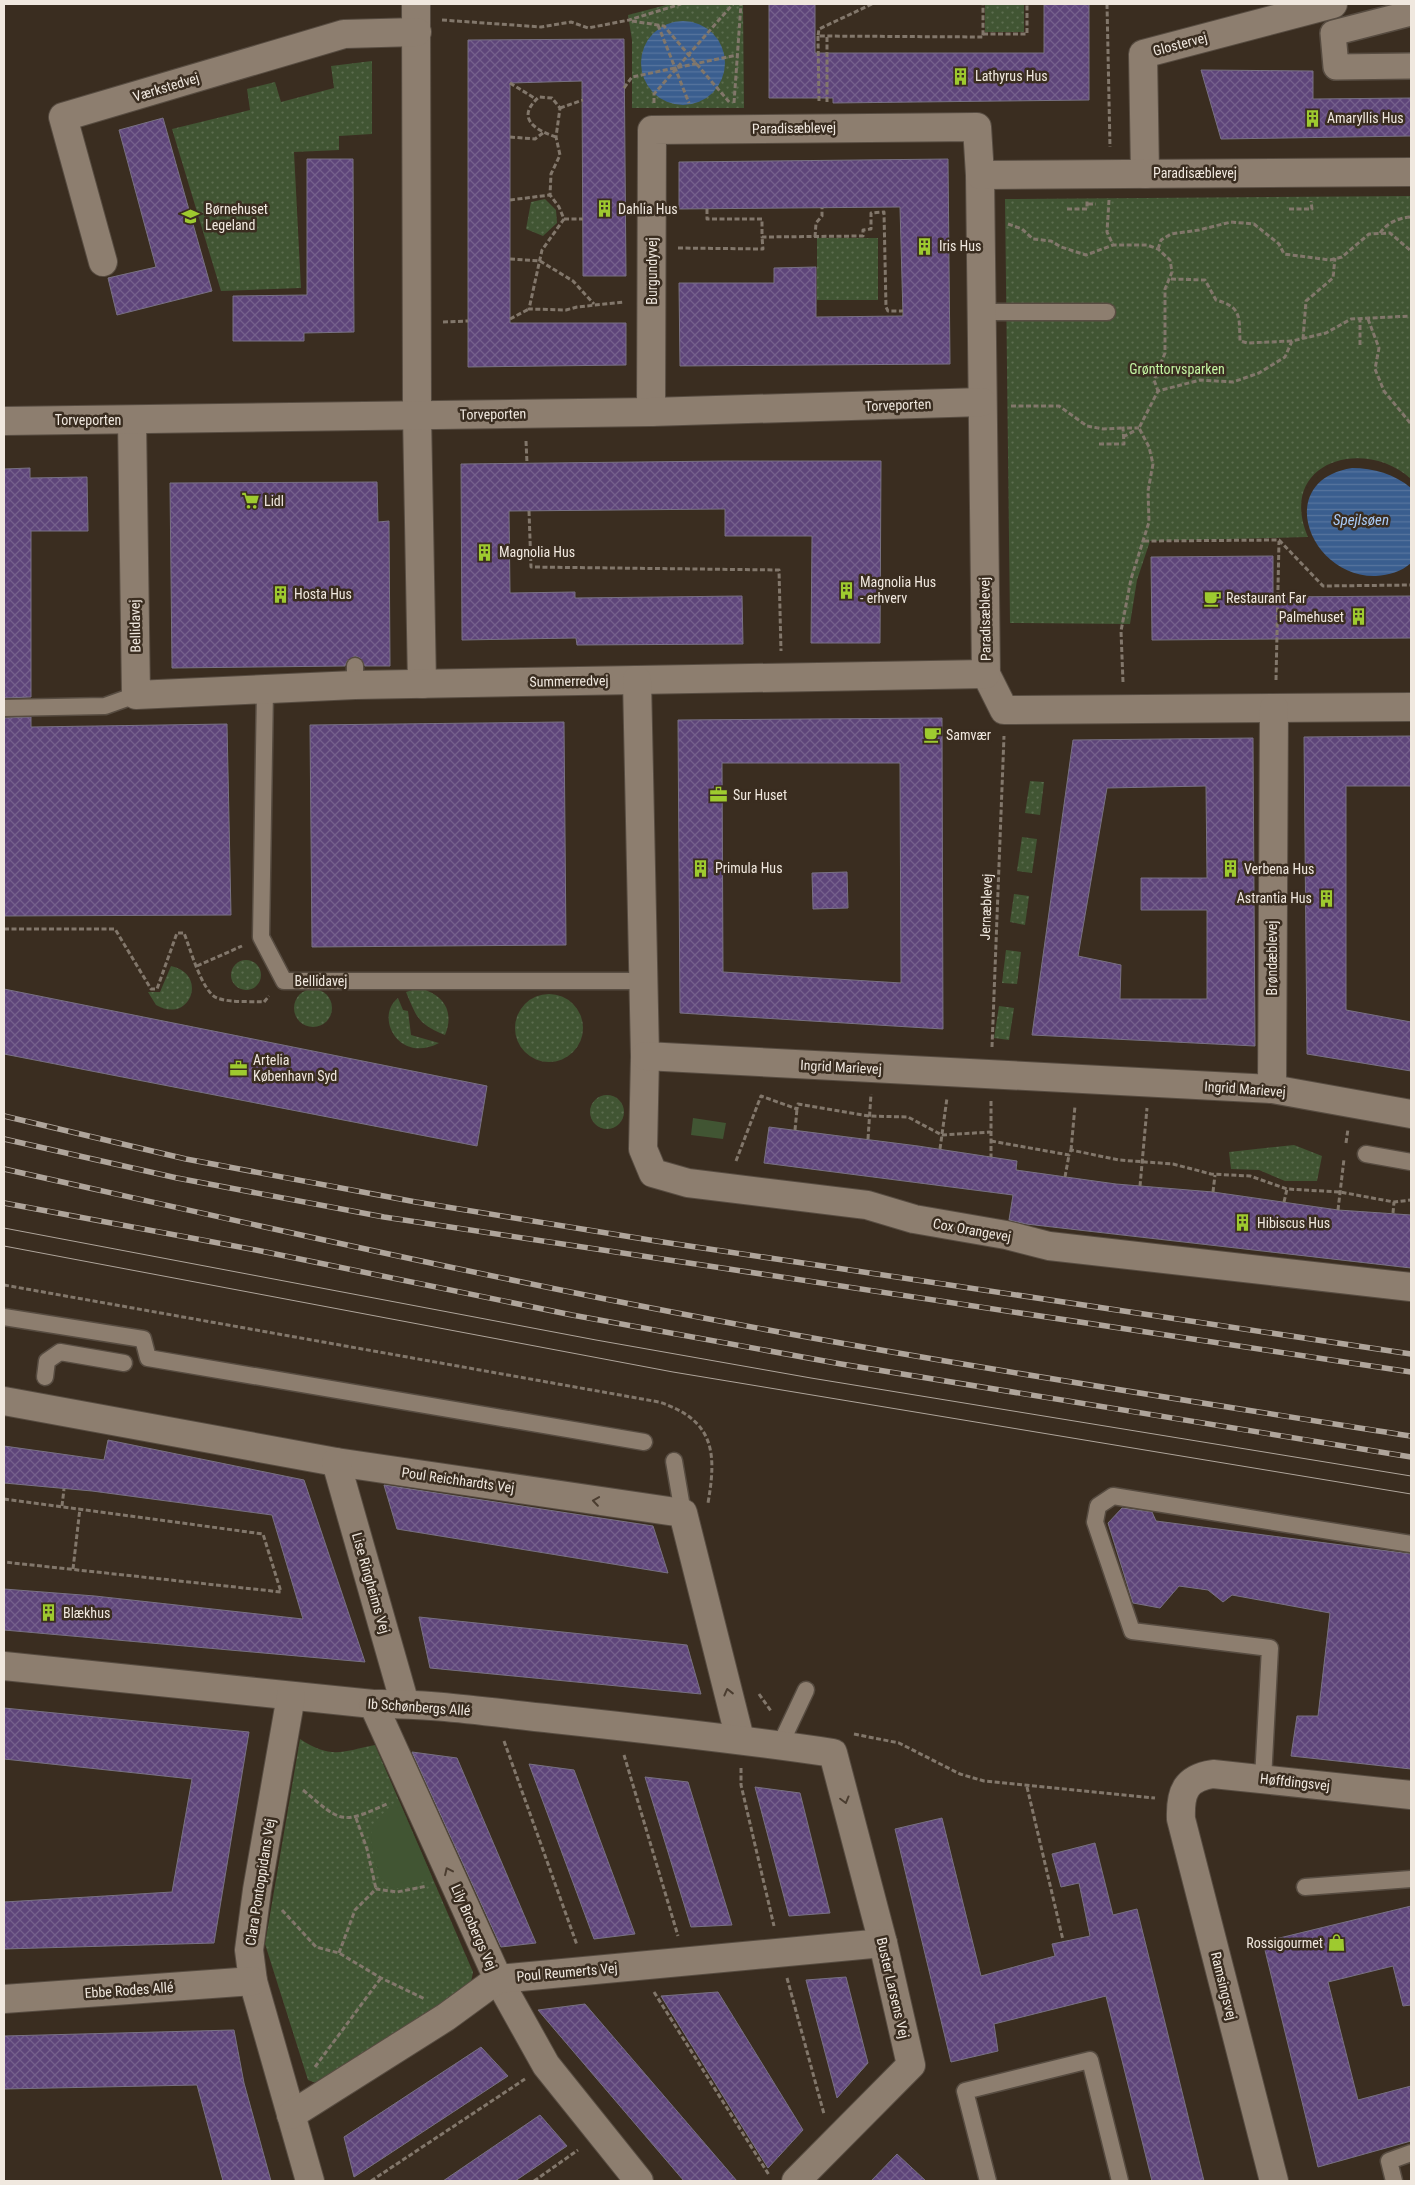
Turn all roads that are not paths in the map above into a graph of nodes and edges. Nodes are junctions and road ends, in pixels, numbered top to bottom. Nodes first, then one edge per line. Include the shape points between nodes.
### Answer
1 (1333, 4) edge
2 (1411, 13) edge
3 (416, 19) edge
4 (1411, 66) edge
5 (652, 130) joint
6 (1411, 172) edge
7 (1145, 174) junction
8 (980, 175) junction
9 (103, 262) dead end
10 (982, 312) junction
11 (1107, 312) dead end
12 (982, 402) junction
13 (651, 412) junction
14 (417, 415) junction
15 (132, 420) junction
16 (4, 421) edge
17 (986, 674) junction
18 (637, 680) junction
19 (422, 684) junction
20 (265, 689) junction
21 (136, 695) junction
22 (1411, 707) edge
23 (4, 708) edge
24 (1274, 708) junction
25 (643, 981) junction
26 (645, 1056) junction
27 (1272, 1089) junction
28 (1411, 1114) edge
29 (1366, 1154) dead end
30 (1411, 1162) edge
31 (1411, 1287) edge
32 (4, 1317) edge
33 (124, 1363) dead end
34 (45, 1377) dead end
35 (4, 1401) edge
36 (644, 1442) dead end
37 (674, 1461) dead end
38 (336, 1462) junction
39 (683, 1513) junction
40 (1411, 1544) edge
41 (4, 1666) edge
42 (806, 1690) dead end
43 (291, 1696) junction
44 (373, 1704) junction
45 (406, 1704) junction
46 (740, 1739) junction
47 (780, 1745) junction
48 (833, 1753) joint
49 (1263, 1779) junction
50 (1182, 1796) joint
51 (1411, 1797) edge
52 (1411, 1879) edge
53 (1305, 1887) dead end
54 (883, 1943) junction
55 (498, 1979) junction
56 (253, 1981) junction
57 (4, 2000) edge
58 (291, 2115) junction
59 (1411, 2154) edge
60 (310, 2181) edge
61 (639, 2181) edge
62 (796, 2181) edge
63 (988, 2181) edge
64 (1120, 2181) edge
65 (1274, 2181) edge
66 (1394, 2181) edge

1 - 7 street, Glostervej via 1143,54
2 - 4 street via 1333,33 1336,67
3 - 9 street, Værkstedvej via 344,34 64,117
3 - 14 street
5 - 8 street, Paradisæblevej via 977,127
5 - 13 street, Burgundyvej
6 - 7 street, Paradisæblevej
7 - 8 street, Paradisæblevej
8 - 10 street, Paradisæblevej
10 - 11 lane
10 - 12 street, Paradisæblevej
12 - 13 street, Torveporten
12 - 17 street, Paradisæblevej
13 - 14 street, Torveporten
14 - 15 street, Torveporten
14 - 19 street
15 - 16 street, Torveporten
15 - 21 street, Bellidavej
17 - 18 street, Summerredvej
17 - 24 street, Paradisæblevej via 1004,710
18 - 19 street, Summerredvej
18 - 25 street
19 - 20 street via 355,676
20 - 21 street
20 - 25 lane, Bellidavej via 261,937 284,981
21 - 23 lane via 105,706
22 - 24 street, Paradisæblevej
24 - 27 street, Brøndæblevej
25 - 26 street
26 - 27 street, Ingrid Marievej
26 - 31 street, Cox Orangevej via 643,1149 653,1173 688,1183 867,1205 914,1219 1049,1246
27 - 28 street, Ingrid Marievej
29 - 30 lane
32 - 36 lane via 143,1339 148,1358
33 - 34 lane via 60,1352 48,1361
35 - 38 street, Poul Reichhardts Vej
37 - 39 lane
39 -> 38 street, Poul Reichhardts Vej
38 - 45 street, Lise Ringheims Vej
46 -> 39 street
40 - 49 lane via 1113,1496 1098,1506 1095,1522 1132,1631 1270,1648
41 - 43 street, Ib Schønbergs Allé
42 - 47 lane
43 - 44 street, Ib Schønbergs Allé
43 - 56 street, Clara Pontoppidans Vej via 257,1890 249,1950
44 - 45 street, Ib Schønbergs Allé
55 -> 44 street, Lily Brobergs Vej
45 - 46 street, Ib Schønbergs Allé
46 - 47 street, Ib Schønbergs Allé
47 - 48 street, Ib Schønbergs Allé
48 -> 54 street, Buster Larsens Vej
49 - 50 street, Høffdingsvej via 1201,1776
49 - 51 street, Høffdingsvej
50 - 65 street, Ramsingsvej via 1181,1819
52 - 53 lane
54 - 55 street, Poul Reumerts Vej
54 - 62 street, Buster Larsens Vej via 911,2065
55 - 58 street, Poul Reumerts Vej via 446,2017
55 - 61 street, Lily Brobergs Vej via 546,2065
56 - 57 street, Ebbe Rodes Allé
56 - 58 street, Clara Pontoppidans Vej
58 - 60 street, Clara Pontoppidans Vej
59 - 66 lane via 1389,2161
63 - 64 lane via 965,2091 1090,2060

